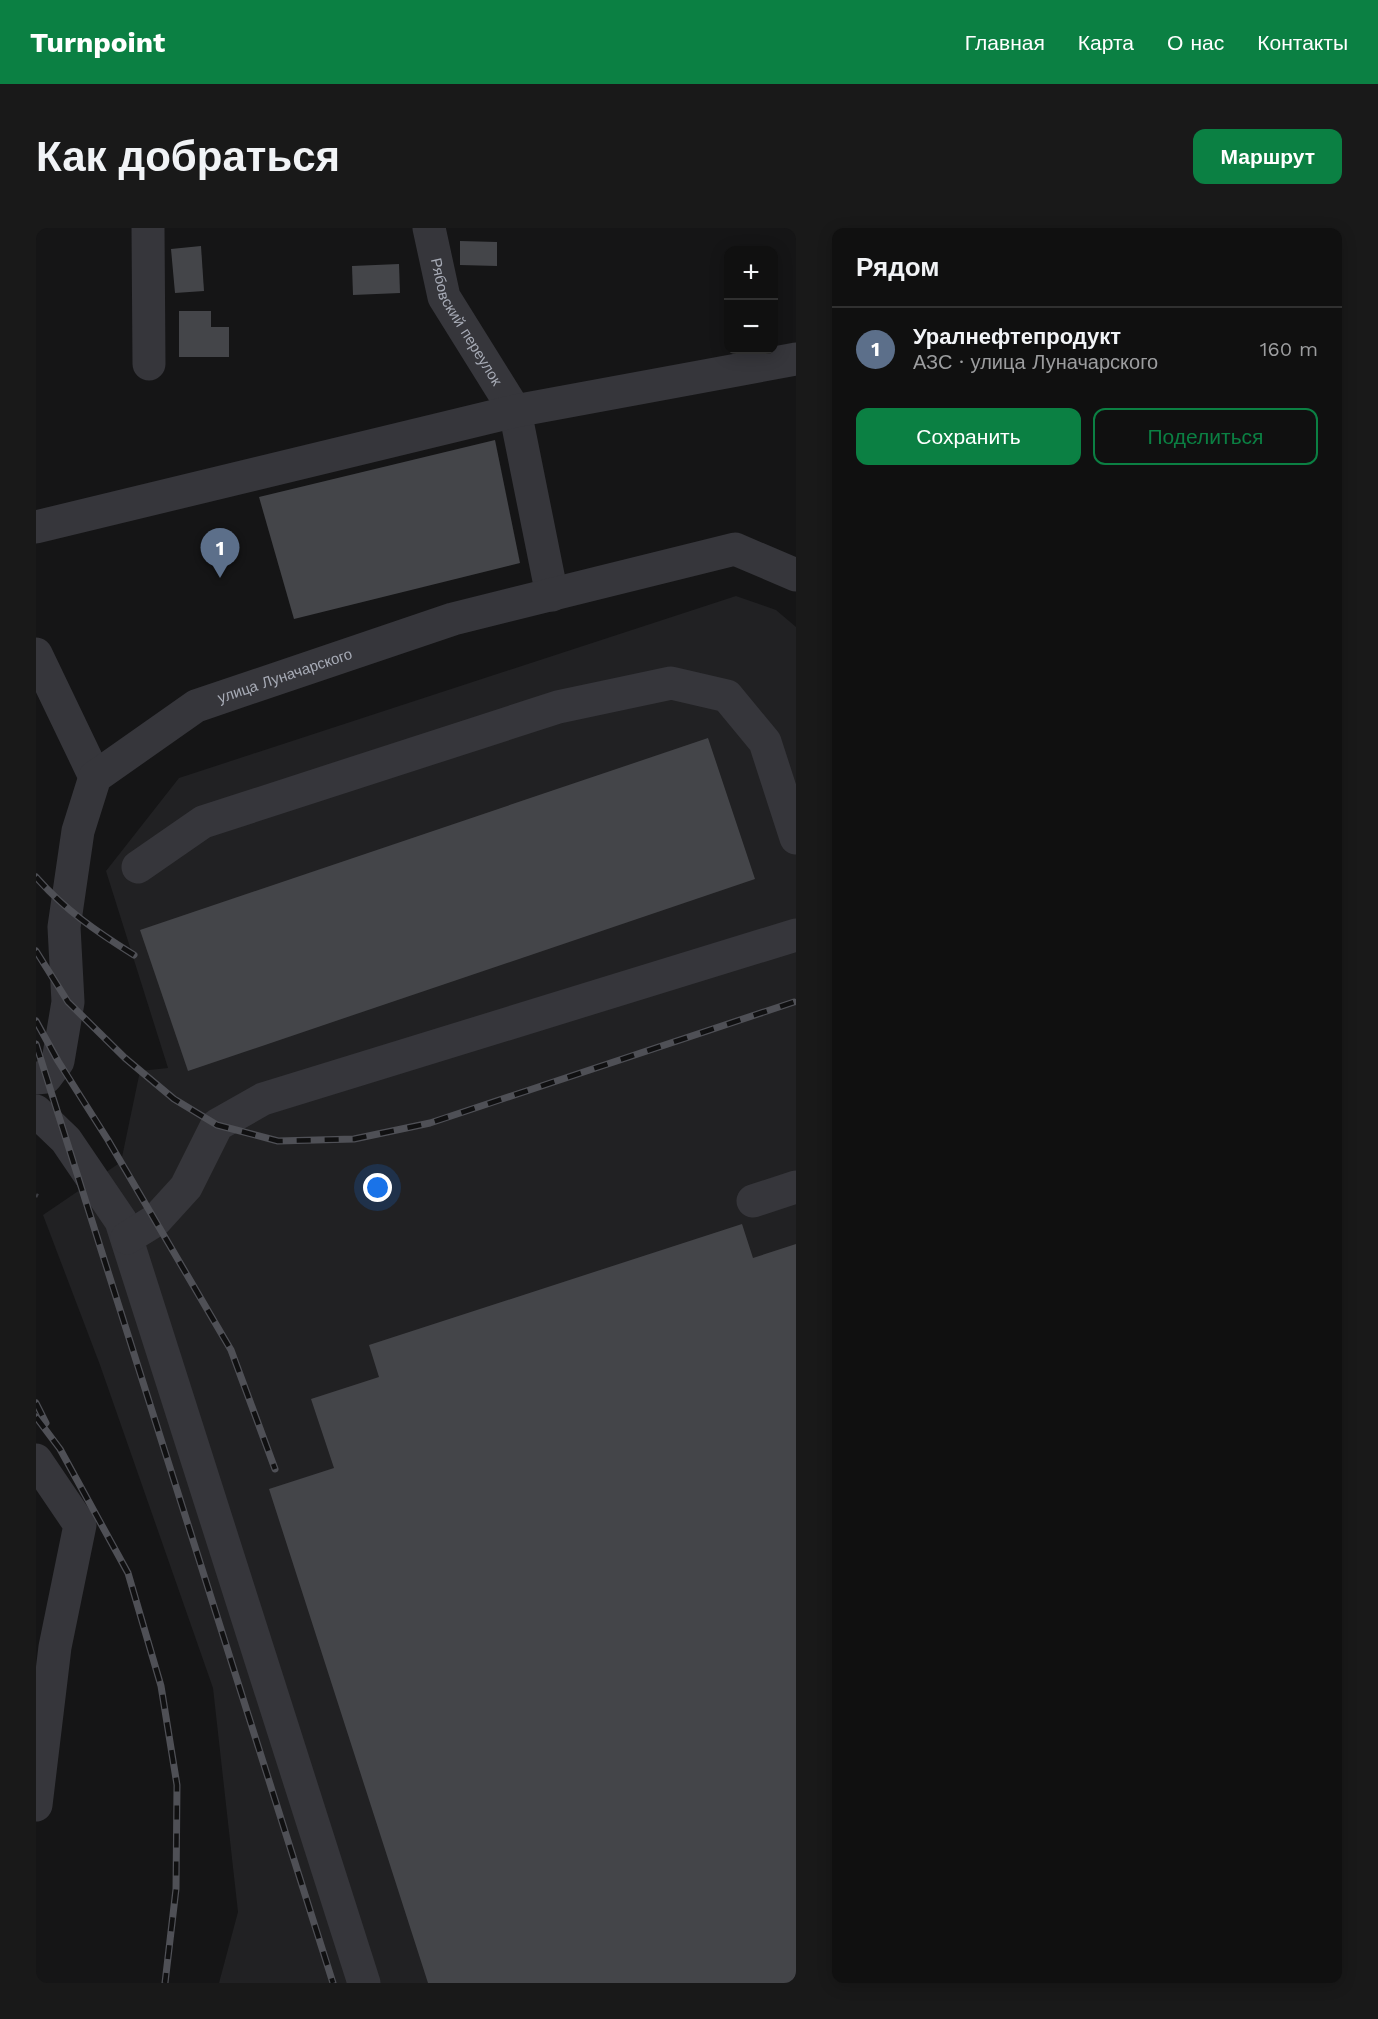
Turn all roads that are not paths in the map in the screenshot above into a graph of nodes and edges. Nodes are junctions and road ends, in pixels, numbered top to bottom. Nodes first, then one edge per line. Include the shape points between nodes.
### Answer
1 (148, 228) edge
2 (429, 228) edge
3 (796, 359) edge
4 (149, 364) dead end
5 (515, 411) junction
6 (36, 527) edge
7 (796, 575) edge
8 (552, 595) junction
9 (36, 654) edge
10 (95, 777) junction
11 (796, 838) edge
12 (138, 867) dead end
13 (796, 935) edge
14 (36, 1078) edge
15 (36, 1111) edge
16 (796, 1187) edge
17 (753, 1201) dead end
18 (127, 1238) junction
19 (36, 1460) edge
20 (36, 1805) edge
21 (364, 1983) edge

1 - 4 street
2 - 5 street, Рябовский переулок via 444,297
3 - 5 street
5 - 6 street
5 - 8 street
7 - 8 street, улица Луначарского via 735,549
8 - 10 street, улица Луначарского via 453,620 196,706
9 - 10 street
10 - 14 street via 78,831 66,909 68,1002 58,1061 46,1077
11 - 12 street via 765,742 727,696 671,683 558,707 203,822
13 - 18 street via 263,1099 218,1125 186,1188 156,1220
15 - 18 street via 66,1140 121,1221
16 - 17 street
18 - 21 street
19 - 20 street via 80,1525 55,1647

